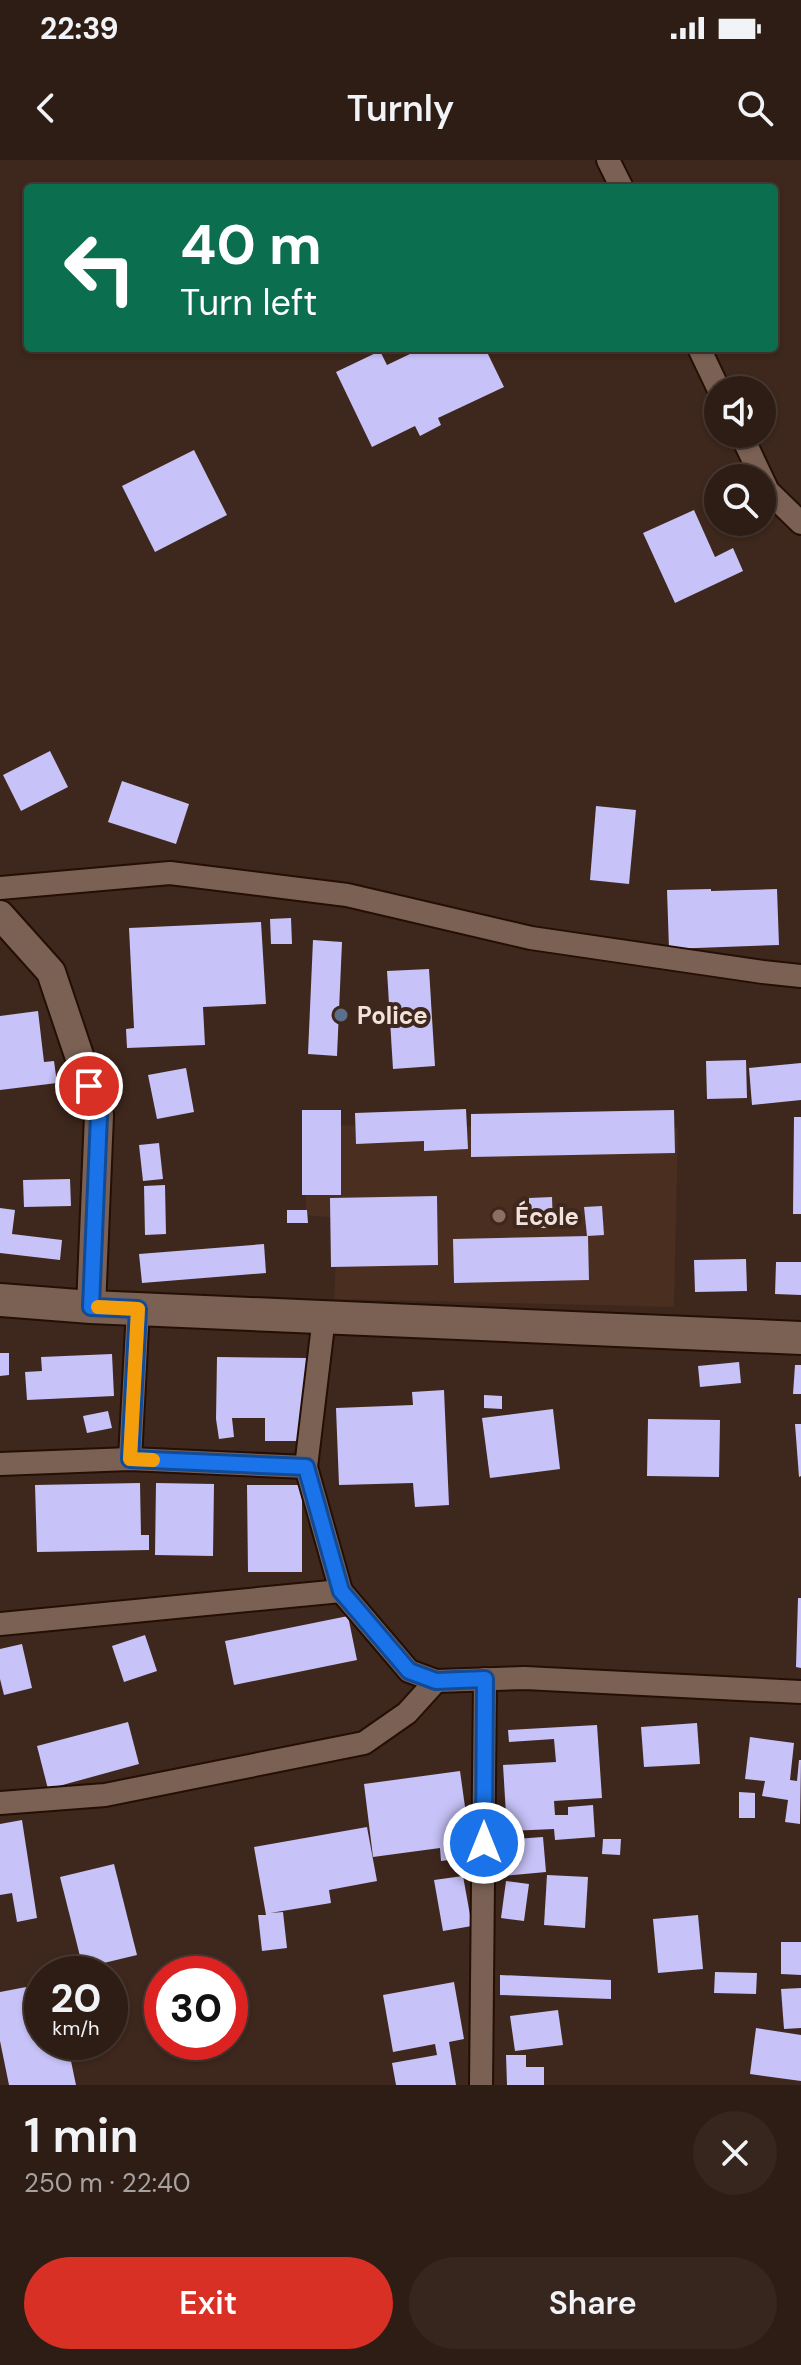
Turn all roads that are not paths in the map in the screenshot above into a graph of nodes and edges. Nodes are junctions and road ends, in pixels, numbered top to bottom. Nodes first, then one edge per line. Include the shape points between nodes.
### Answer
1 (608, 160) edge
2 (620, 184) edge
3 (701, 352) edge
4 (712, 376) edge
5 (748, 448) edge
6 (801, 523) edge
7 (0, 888) edge
8 (0, 915) edge
9 (801, 976) edge
10 (0, 1300) edge
11 (91, 1307) junction
12 (138, 1309) junction
13 (324, 1317) junction
14 (801, 1338) edge
15 (130, 1459) junction
16 (0, 1464) edge
17 (306, 1467) junction
18 (341, 1591) junction
19 (0, 1624) edge
20 (485, 1679) junction
21 (436, 1681) junction
22 (801, 1692) edge
23 (0, 1803) edge
24 (481, 2085) edge

1 - 2 street
3 - 4 street
5 - 6 street via 768,491
7 - 9 street via 170,873 347,895 531,938
8 - 11 street via 51,972 99,1115
10 - 11 main road
11 - 12 main road
12 - 13 main road
12 - 15 street
13 - 14 main road
13 - 17 street
15 - 16 street
15 - 17 street
17 - 18 street
18 - 19 street
18 - 21 street via 409,1671
20 - 21 street
20 - 22 street
20 - 24 street
21 - 23 street via 407,1713 364,1743 105,1795

